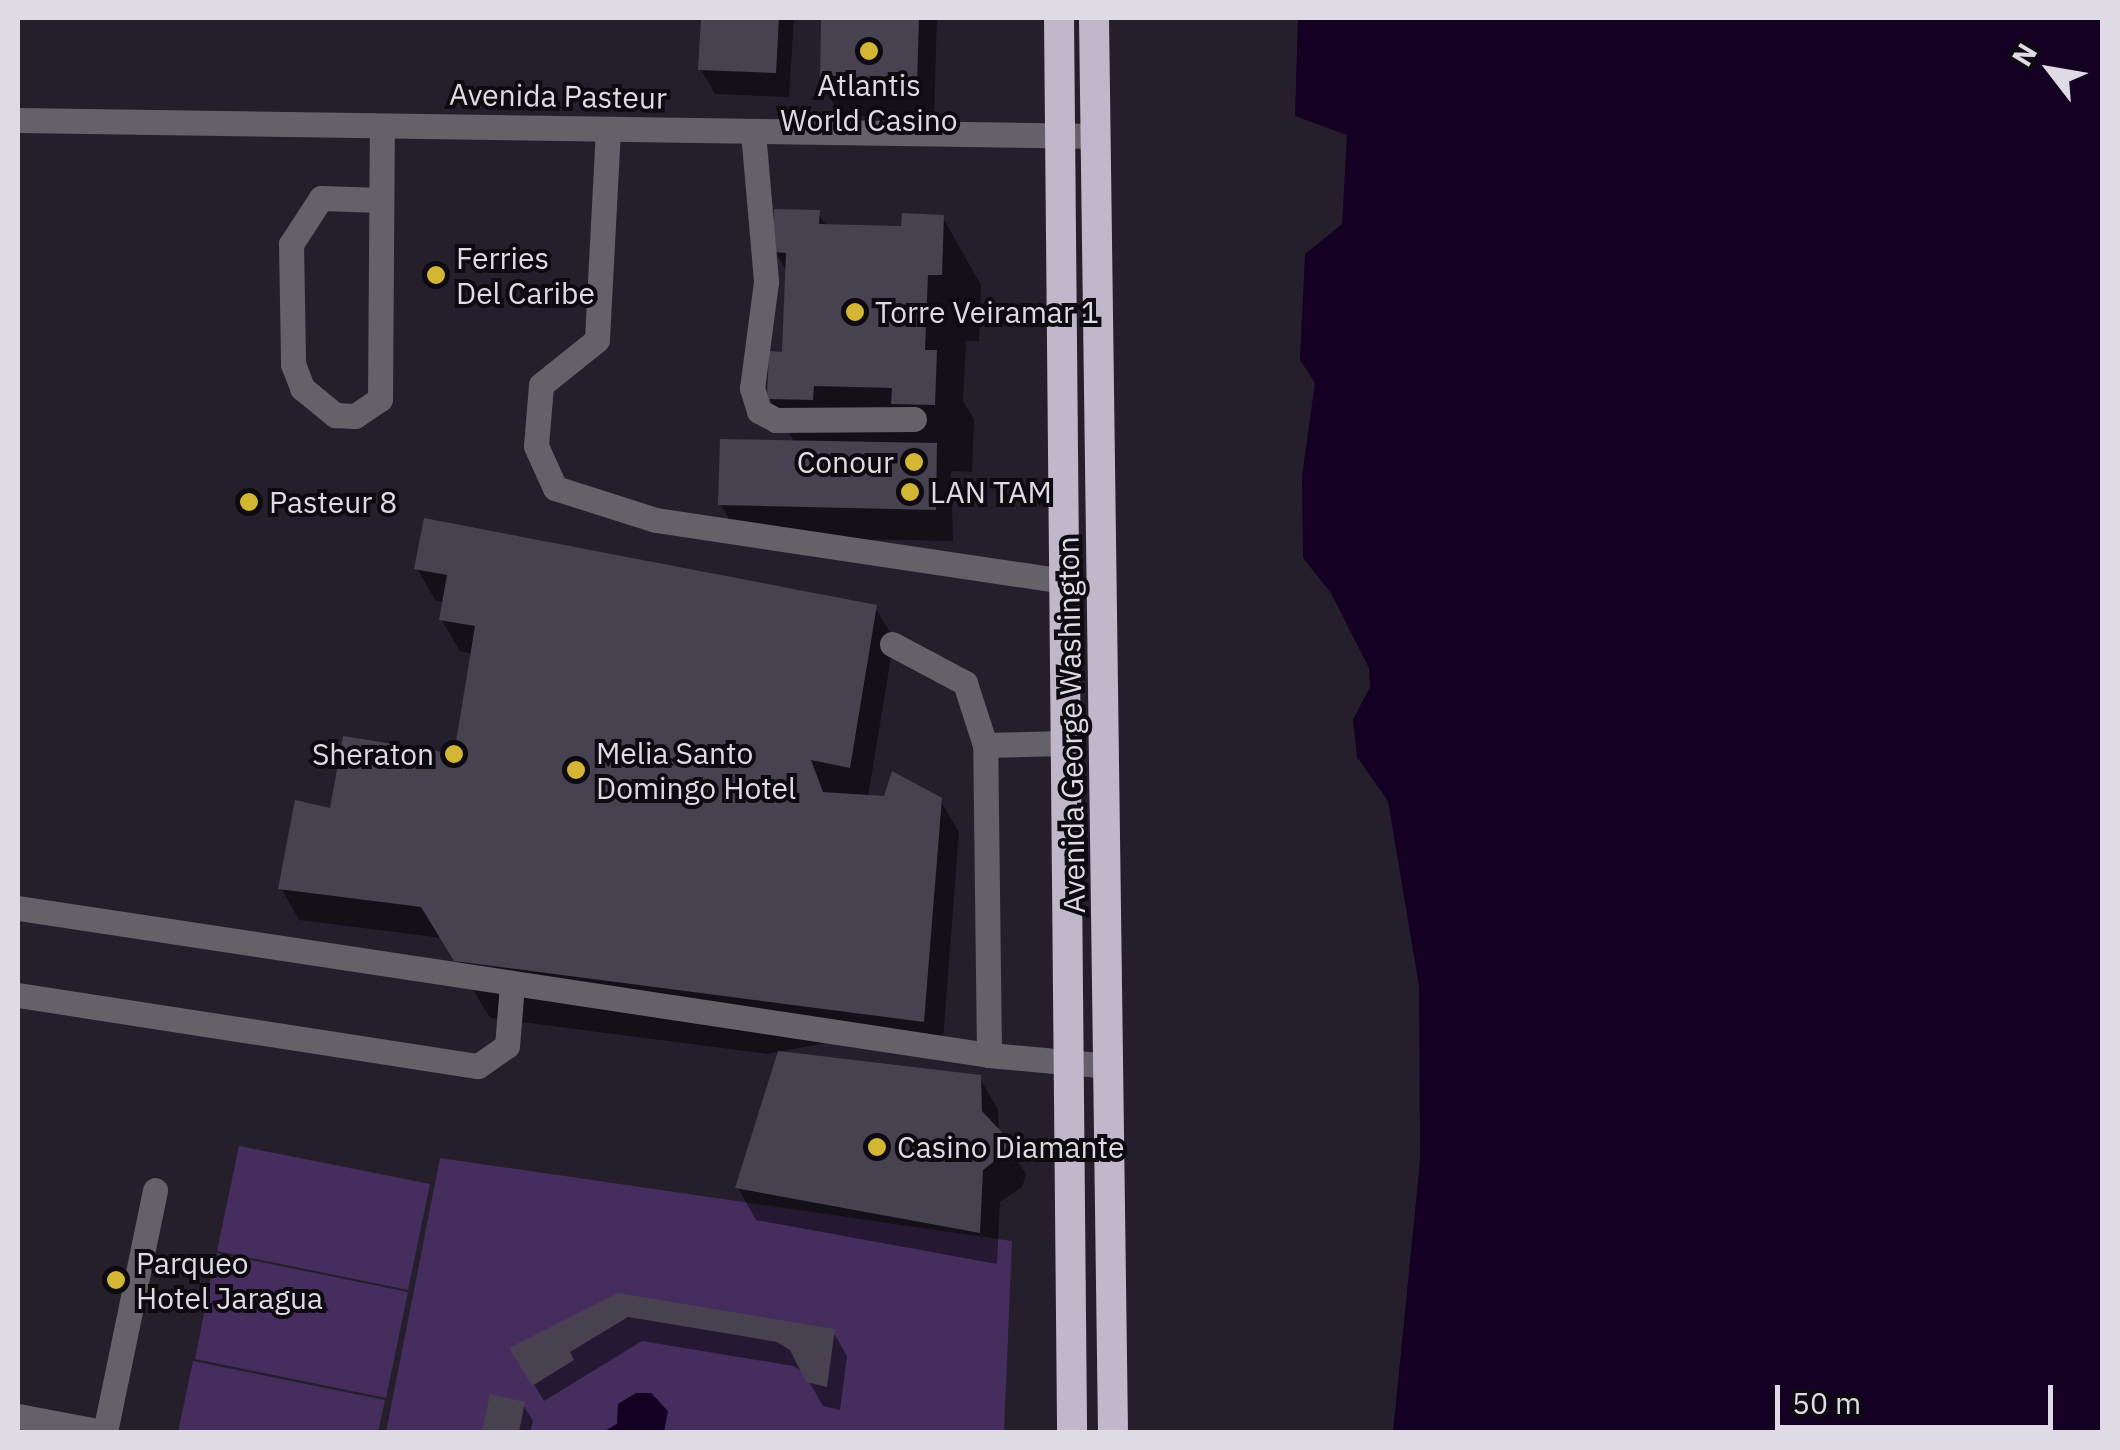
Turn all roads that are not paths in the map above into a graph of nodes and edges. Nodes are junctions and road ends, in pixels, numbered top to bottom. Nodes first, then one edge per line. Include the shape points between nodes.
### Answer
1 (1059, 18) edge
2 (1094, 18) edge
3 (18, 120) edge
4 (382, 126) junction
5 (608, 130) junction
6 (752, 132) junction
7 (1097, 136) junction
8 (1061, 138) junction
9 (381, 200) junction
10 (914, 420) dead end
11 (1064, 581) junction
12 (892, 644) dead end
13 (1064, 743) junction
14 (984, 744) junction
15 (18, 908) edge
16 (512, 985) junction
17 (18, 995) edge
18 (989, 1056) junction
19 (1109, 1066) junction
20 (1071, 1067) junction
21 (155, 1190) dead end
22 (18, 1416) edge
23 (104, 1432) edge
24 (1072, 1432) edge
25 (1113, 1432) edge

1 - 8 highway, Avenida George Washington
2 - 7 highway, Avenida George Washington
3 - 4 street, Avenida Pasteur
4 - 5 street, Avenida Pasteur
4 - 9 street
5 - 6 street, Avenida Pasteur
5 - 11 street via 598,340 541,386 536,446 555,488 656,520
6 - 8 street, Avenida Pasteur
6 - 10 street via 766,282 752,388 759,411 776,420
7 - 8 street, Avenida Pasteur
7 - 19 highway, Avenida George Washington
8 - 11 highway, Avenida George Washington
9 - 9 street via 380,399 354,416 335,415 302,388 293,364 291,244 320,198
11 - 13 highway, Avenida George Washington
12 - 14 street via 964,683
13 - 14 street
13 - 20 highway, Avenida George Washington
14 - 18 street
15 - 16 street
16 - 17 street via 506,1046 478,1066
16 - 18 street
18 - 20 street
19 - 20 street
19 - 25 highway, Avenida George Washington
20 - 24 highway, Avenida George Washington
21 - 23 street
22 - 23 street

